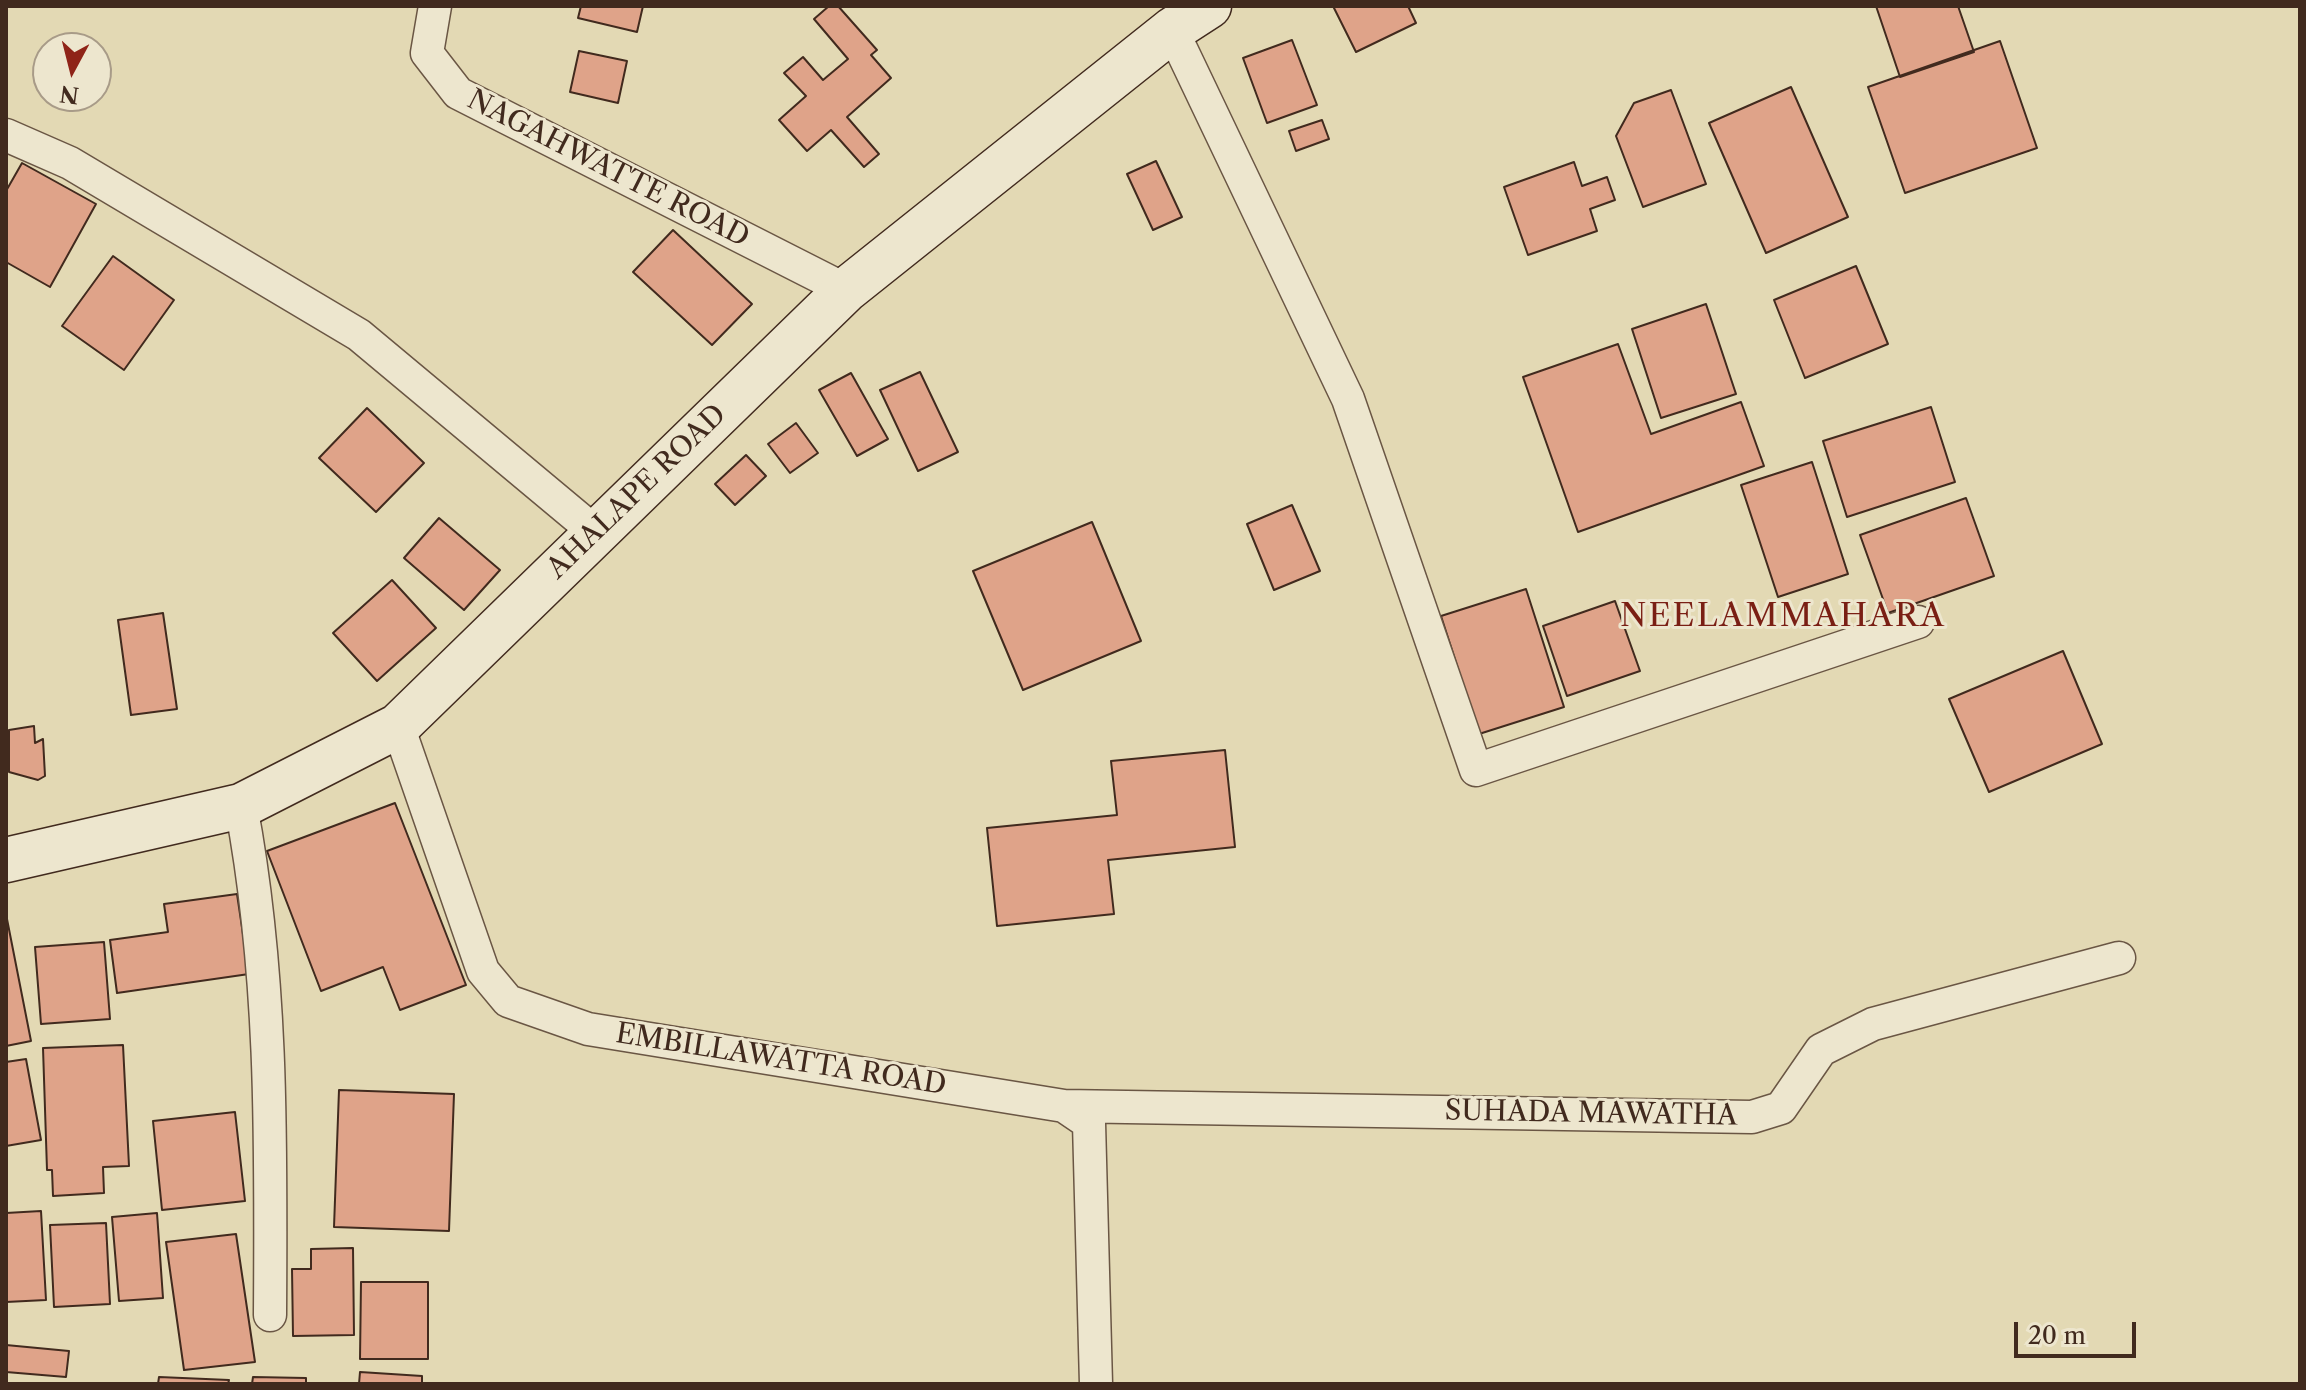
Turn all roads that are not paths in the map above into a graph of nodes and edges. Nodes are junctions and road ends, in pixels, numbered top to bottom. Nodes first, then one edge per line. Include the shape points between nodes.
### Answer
1 (435, 6) edge
2 (1209, 6) edge
3 (1172, 30) junction
4 (6, 135) edge
5 (846, 290) junction
6 (595, 532) junction
7 (1918, 622) dead end
8 (398, 726) junction
9 (241, 806) junction
10 (6, 860) edge
11 (2119, 958) dead end
12 (1064, 1106) junction
13 (270, 1315) dead end
14 (1096, 1384) edge

1 - 5 street, NAGAHWATTE ROAD via 427,53 458,93
2 - 3 street, AHALAPE ROAD
3 - 5 street, AHALAPE ROAD
3 - 7 street via 1348,399 1476,770
4 - 6 street via 70,163 359,335
5 - 6 street, AHALAPE ROAD
6 - 8 street, AHALAPE ROAD
8 - 9 street, AHALAPE ROAD
8 - 12 street, EMBILLAWATTA ROAD via 483,971 508,1001 588,1029
9 - 10 street, AHALAPE ROAD
9 - 13 street via 265,963 272,1086
11 - 12 street, SUHADA MAWATHA via 1873,1024 1821,1050 1781,1108 1752,1117
12 - 14 street via 1089,1123

